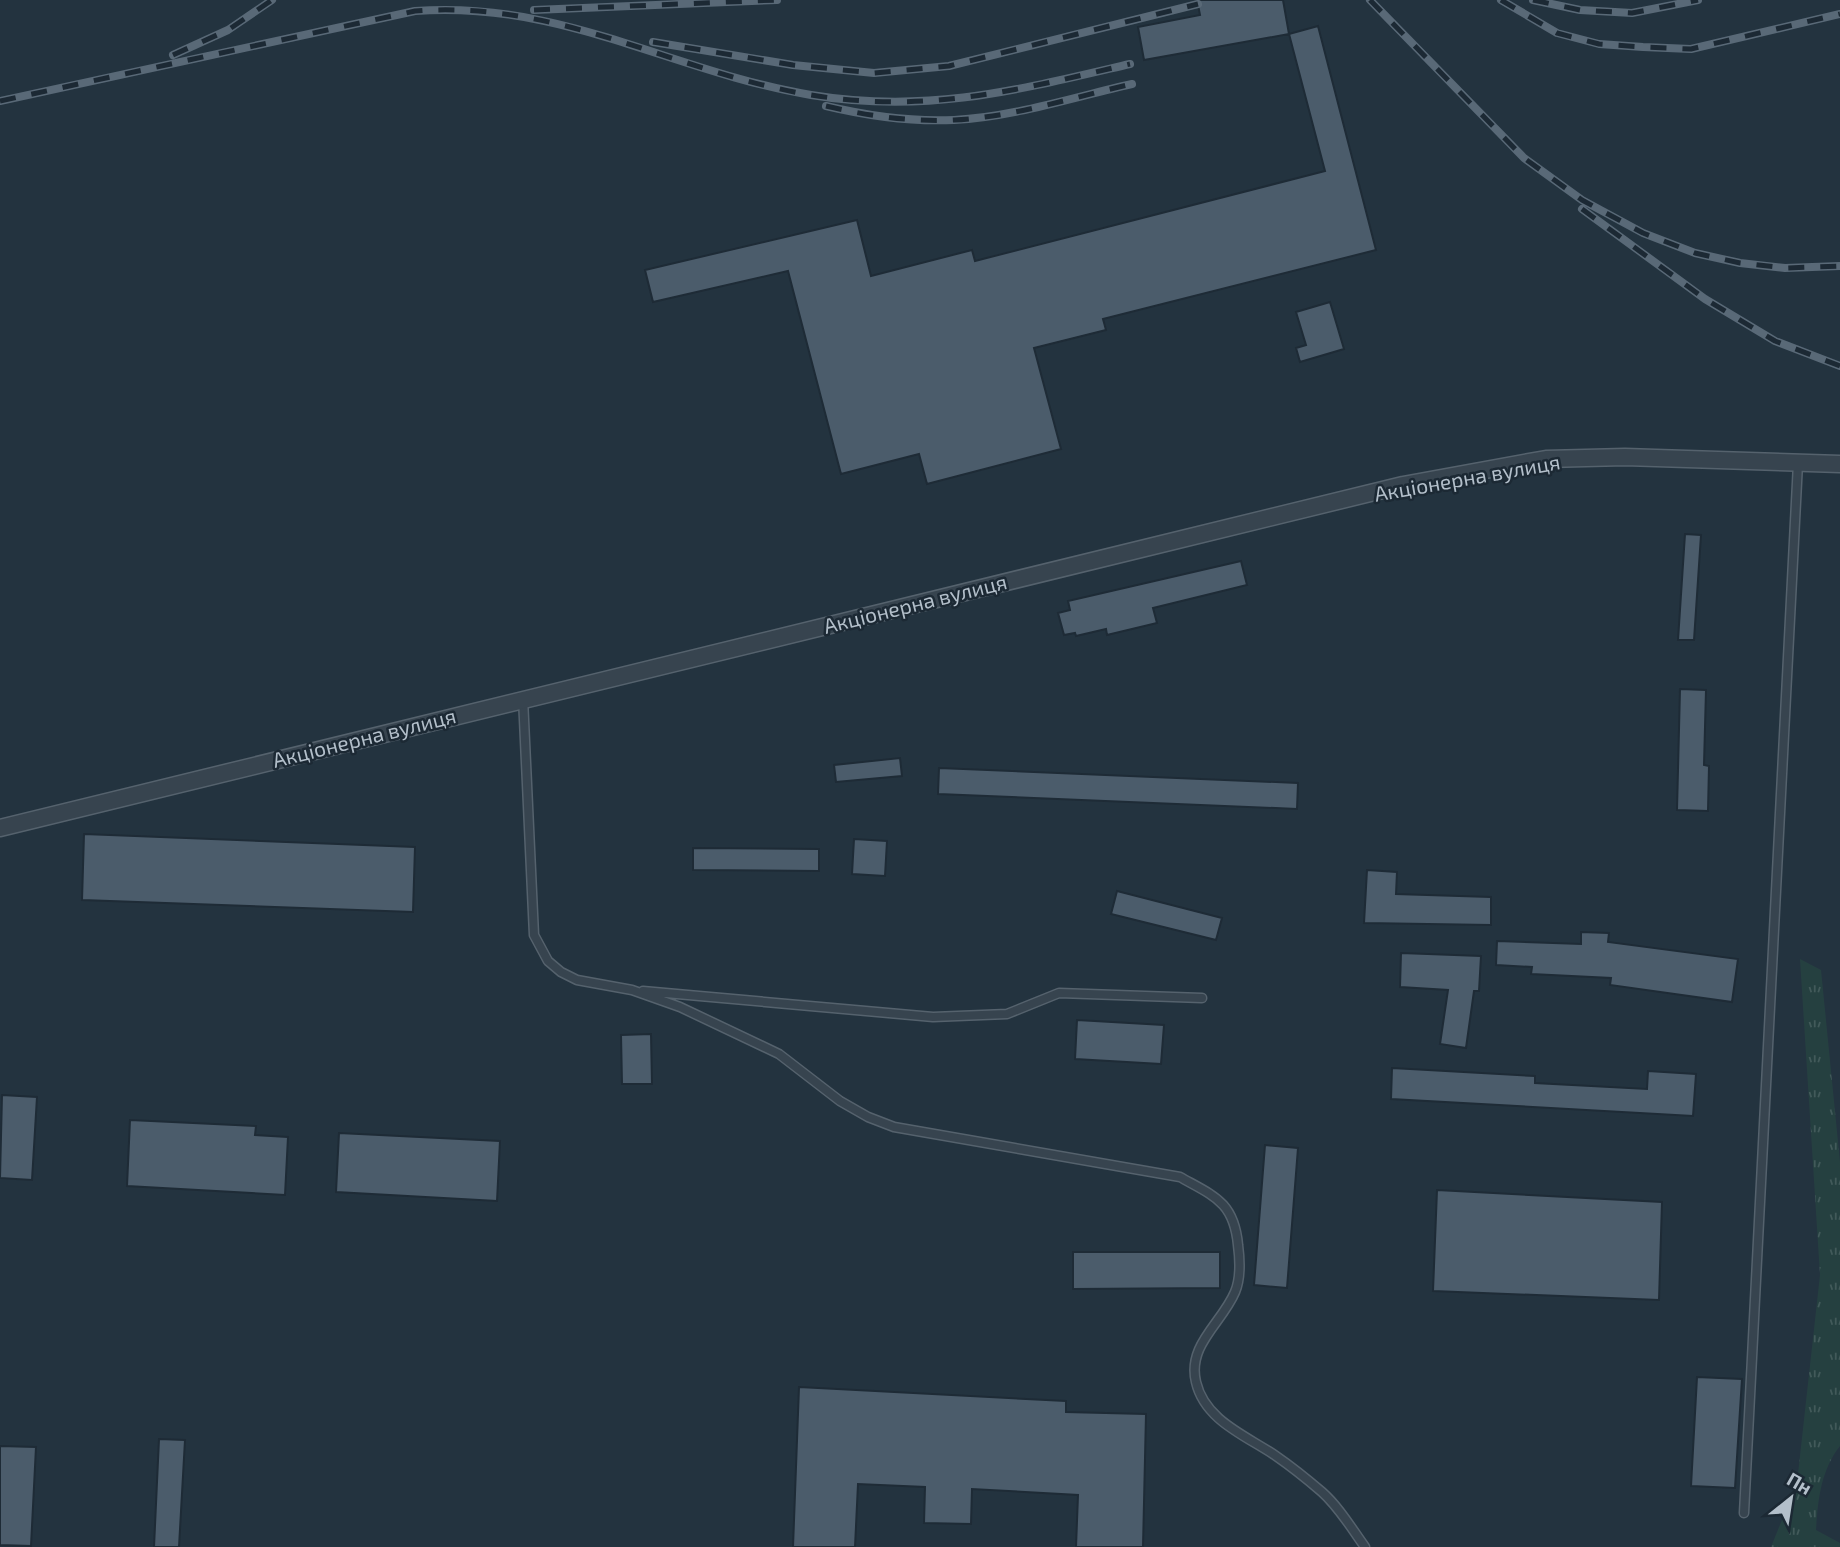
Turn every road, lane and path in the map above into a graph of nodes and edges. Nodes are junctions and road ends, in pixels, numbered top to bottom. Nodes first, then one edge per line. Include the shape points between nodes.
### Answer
1 (1798, 463) junction
2 (1840, 464) edge
3 (523, 698) junction
4 (0, 828) edge
5 (632, 990) junction
6 (1202, 998) dead end
7 (1744, 1513) dead end
8 (1365, 1547) edge

1 - 2 street, Акціонерна вулиця
1 - 3 street, Акціонерна вулиця via 1546,459 1416,483
1 - 7 lane
3 - 4 street, Акціонерна вулиця
3 - 5 lane via 538,948 548,961 577,980
5 - 6 lane via 933,1017 1007,1014 1059,993
5 - 8 lane via 680,1007 779,1054 868,1118 894,1127 1180,1177 1219,1199 1236,1227 1240,1272 1235,1292 1198,1349 1194,1368 1201,1396 1214,1414 1325,1495

